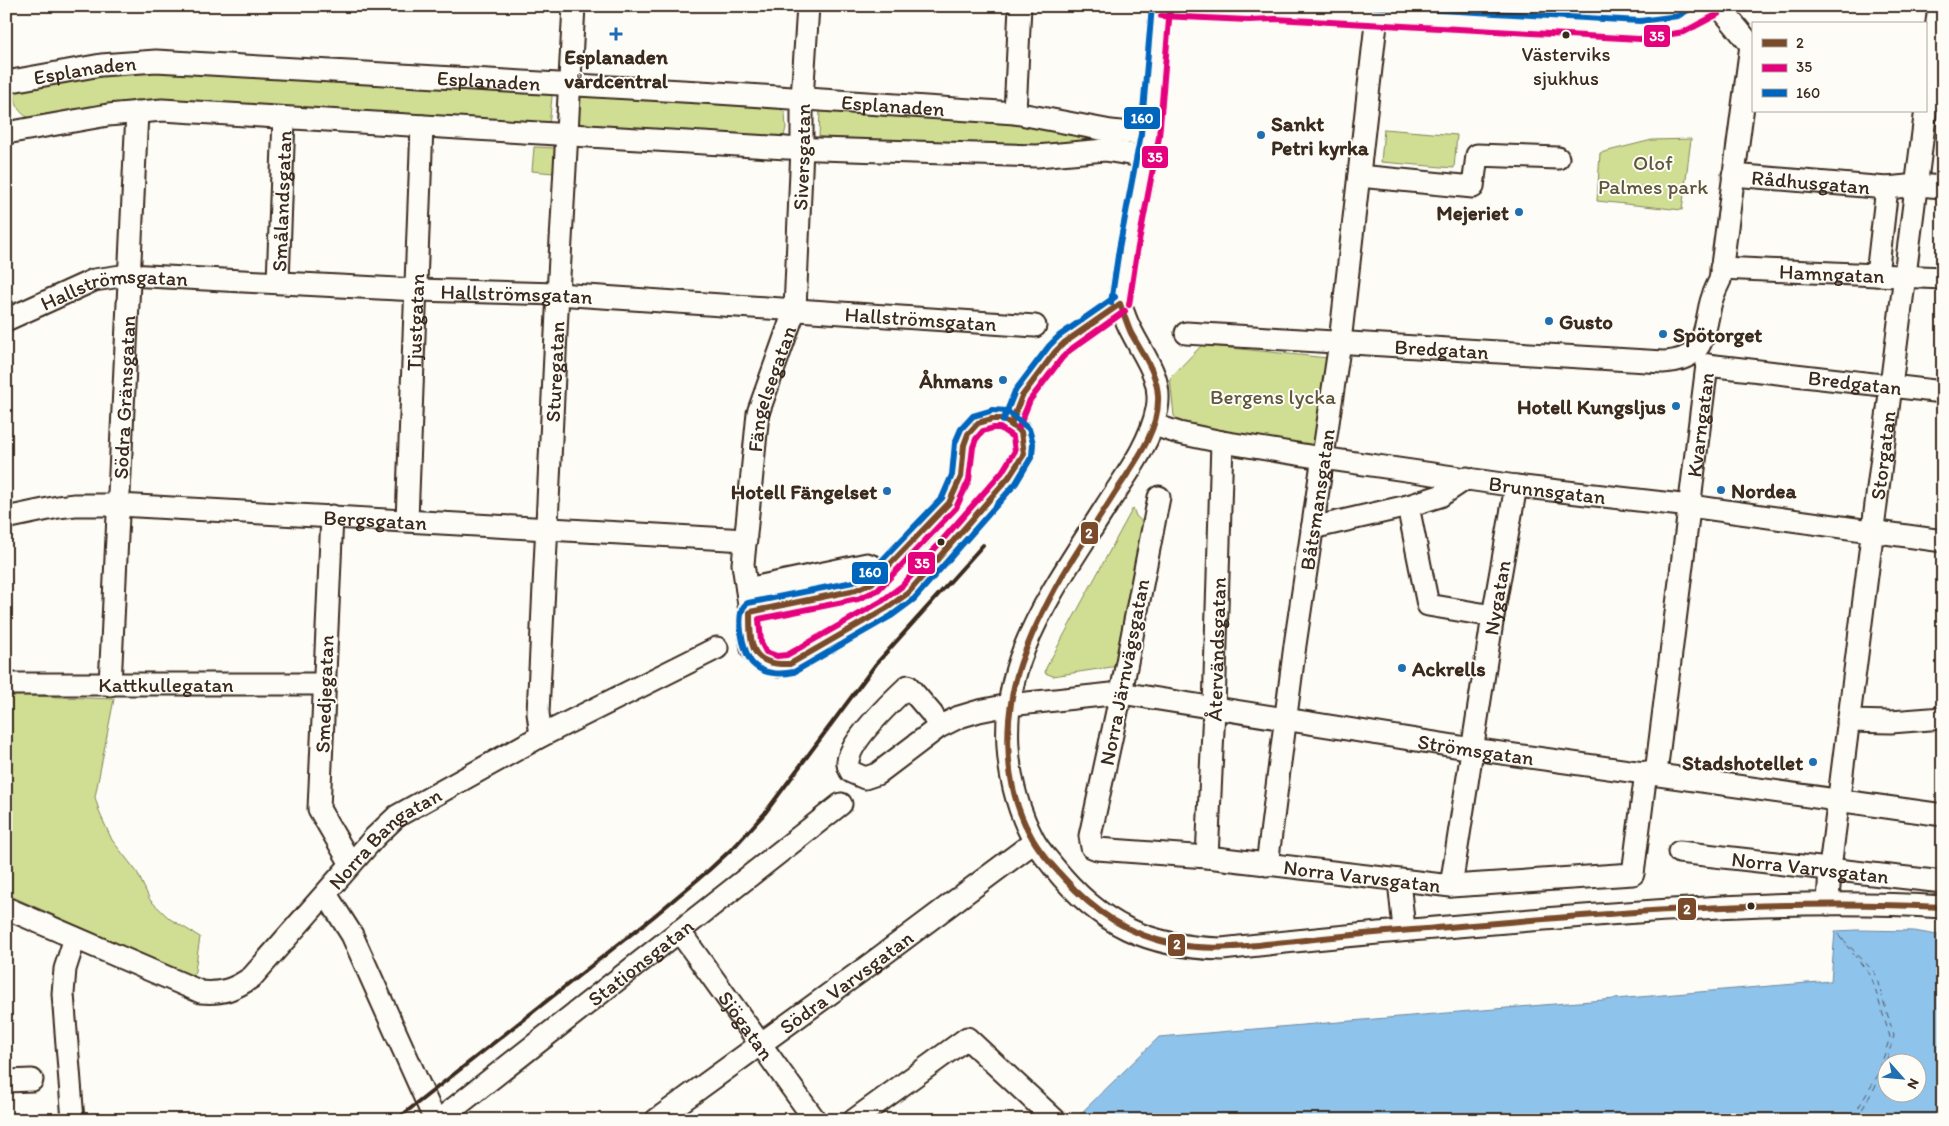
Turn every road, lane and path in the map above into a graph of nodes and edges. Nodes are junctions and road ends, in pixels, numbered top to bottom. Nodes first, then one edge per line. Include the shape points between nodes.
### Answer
1 (574, 6) edge
2 (808, 6) edge
3 (1020, 6) edge
4 (1161, 6) edge
5 (1714, 6) edge
6 (1719, 6) edge
7 (1939, 6) edge
8 (1275, 8) edge
9 (1490, 14) edge
10 (1377, 15) junction
11 (1752, 45) edge
12 (1934, 51) edge
13 (6, 82) edge
14 (569, 86) junction
15 (802, 99) junction
16 (137, 112) junction
17 (1014, 113) junction
18 (284, 118) junction
19 (422, 126) junction
20 (6, 133) edge
21 (566, 134) junction
22 (1150, 134) junction
23 (802, 148) junction
24 (1147, 157) junction
25 (1558, 158) dead end
26 (1733, 175) junction
27 (1359, 176) junction
28 (1917, 185) junction
29 (1943, 187) edge
30 (1887, 188) junction
31 (1721, 268) junction
32 (128, 275) junction
33 (1877, 275) junction
34 (1905, 276) junction
35 (1943, 278) edge
36 (278, 282) junction
37 (417, 290) junction
38 (558, 294) junction
39 (1120, 304) junction
40 (795, 309) junction
41 (6, 320) edge
42 (1035, 326) dead end
43 (1186, 333) dead end
44 (1340, 342) junction
45 (1701, 359) junction
46 (1892, 385) junction
47 (1943, 392) edge
48 (1011, 424) junction
49 (1154, 425) junction
50 (1222, 442) junction
51 (1322, 458) junction
52 (1467, 478) junction
53 (1516, 486) junction
54 (1159, 497) dead end
55 (118, 505) junction
56 (1408, 506) junction
57 (1690, 506) junction
58 (332, 516) junction
59 (6, 518) edge
60 (406, 520) junction
61 (547, 528) junction
62 (1312, 528) junction
63 (1873, 532) junction
64 (746, 540) junction
65 (1943, 541) edge
66 (883, 570) junction
67 (748, 589) junction
68 (750, 612) junction
69 (1493, 616) junction
70 (717, 648) dead end
71 (6, 684) edge
72 (325, 684) junction
73 (110, 685) junction
74 (1121, 693) junction
75 (1010, 706) junction
76 (1214, 709) junction
77 (1943, 718) edge
78 (1287, 720) junction
79 (1848, 721) junction
80 (939, 727) junction
81 (541, 736) junction
82 (1473, 749) junction
83 (1651, 773) junction
84 (1839, 800) junction
85 (842, 804) dead end
86 (1943, 816) edge
87 (1034, 842) junction
88 (1092, 848) joint
89 (1679, 852) dead end
90 (1207, 857) junction
91 (351, 864) junction
92 (1268, 865) junction
93 (1830, 868) junction
94 (1633, 874) joint
95 (1400, 882) junction
96 (1943, 882) edge
97 (1451, 886) junction
98 (326, 894) junction
99 (1828, 904) junction
100 (1943, 907) edge
101 (6, 908) edge
102 (1404, 929) junction
103 (679, 930) junction
104 (75, 938) junction
105 (761, 1044) junction
106 (32, 1080) dead end
107 (6, 1081) edge
108 (73, 1120) edge
109 (434, 1120) edge
110 (439, 1120) edge
111 (656, 1120) edge
112 (815, 1120) edge
113 (854, 1120) edge
114 (1054, 1120) edge

1 - 14 street, Sturegatan
2 - 15 street, Siversgatan
3 - 17 street
4 - 8 street
4 - 22 street
5 - 9 street via 1681,24 1640,30
6 - 11 street, Kvarngatan
7 - 12 street, Storgatan
8 - 10 street
9 - 10 street
10 - 27 street, Båtsmansgatan
11 - 26 street, Kvarngatan
12 - 28 street, Storgatan
13 - 14 street, Esplanaden via 101,65 156,61
14 - 15 street, Esplanaden
14 - 21 street, Sturegatan
15 - 17 street, Esplanaden
15 - 23 street, Siversgatan
16 - 18 street, Esplanaden via 179,111
16 - 20 street, Esplanaden
16 - 32 street, Södra Gränsgatan
17 - 22 street, Esplanaden via 1111,131
18 - 19 street, Esplanaden
18 - 36 street, Smålandsgatan
19 - 21 street, Esplanaden
19 - 37 street, Tjustgatan
21 - 23 street, Esplanaden
21 - 38 street, Sturegatan
22 - 24 street
23 - 24 street, Esplanaden via 1037,156 1105,150
23 - 40 street, Siversgatan
24 - 39 street
25 - 27 street via 1477,155 1473,187
26 - 30 street, Rådhusgatan
26 - 31 street, Kvarngatan
27 - 44 street, Båtsmansgatan
28 - 29 street, Rådhusgatan
28 - 30 street, Rådhusgatan
28 - 34 street, Storgatan
30 - 33 street, Rådhusgatan
31 - 33 street, Hamngatan
31 - 45 street, Kvarngatan via 1701,344
32 - 36 street, Hallströmsgatan
32 - 41 street, Hallströmsgatan via 94,280
32 - 55 street, Södra Gränsgatan
33 - 34 street, Hamngatan
34 - 35 street, Hamngatan
34 - 46 street, Storgatan
36 - 37 street, Hallströmsgatan
37 - 38 street, Hallströmsgatan
37 - 60 street, Tjustgatan
38 - 40 street, Hallströmsgatan
38 - 61 street, Sturegatan
39 - 48 street via 1055,352 1022,396
39 - 49 street via 1156,378 1158,405
40 - 42 street, Hallströmsgatan
40 - 64 street, Fängelsegatan via 758,413
43 - 44 street, Bredgatan
44 - 45 street, Bredgatan via 1663,362
44 - 51 street, Båtsmansgatan
45 - 46 street, Bredgatan
45 - 57 street, Kvarngatan
46 - 47 street, Bredgatan
46 - 63 street, Storgatan
48 - 66 street via 1003,419 992,419 972,428 964,445 961,477 949,502 914,542
48 - 68 street, Fängelsegatan via 1021,432 1024,444 1024,454 1018,465 908,593 790,664 778,666 764,662 752,649
49 - 50 street, Brunnsgatan
49 - 75 street via 1034,626 1014,678
50 - 51 street, Brunnsgatan
50 - 76 street, Återvändsgatan
51 - 52 street, Brunnsgatan
51 - 62 street, Båtsmansgatan
52 - 53 street, Brunnsgatan
52 - 56 street via 1440,496
53 - 57 street, Brunnsgatan
53 - 69 street, Nygatan
54 - 74 street, Norra Järnvägsgatan
55 - 58 street, Bergsgatan
55 - 59 street, Bergsgatan via 75,505
55 - 73 street, Södra Gränsgatan
56 - 62 street
56 - 69 street via 1428,606
57 - 63 street, Brunnsgatan
57 - 83 street, Kvarngatan
58 - 60 street, Bergsgatan
58 - 72 street, Smedjegatan
60 - 61 street, Bergsgatan
61 - 64 street, Bergsgatan
61 - 81 street, Sturegatan via 538,713
62 - 78 street, Båtsmansgatan
63 - 65 street, Brunnsgatan
63 - 79 street, Storgatan
64 - 67 street, Fängelsegatan via 744,564
66 - 67 street via 867,564
66 - 68 street via 872,583 856,590
67 - 68 street, Fängelsegatan
69 - 82 street, Nygatan
70 - 81 street, Norra Bangatan
71 - 73 street, Kattkullegatan
72 - 73 street, Kattkullegatan
72 - 91 street, Smedjegatan via 319,809
74 - 75 street, Strömsgatan
74 - 76 street, Strömsgatan
74 - 88 street, Norra Järnvägsgatan via 1090,836
75 - 80 street via 979,711
75 - 87 street via 1007,733 1011,776 1014,793
76 - 78 street, Strömsgatan
76 - 90 street, Återvändsgatan
77 - 79 street
78 - 82 street, Strömsgatan
78 - 92 street, Båtsmansgatan
79 - 84 street, Storgatan
80 - 80 street via 908,686 855,745 847,763 850,772 865,778 877,774
81 - 91 street, Norra Bangatan via 396,816
82 - 83 street, Strömsgatan
82 - 97 street, Nygatan
83 - 84 street, Strömsgatan
83 - 94 street, Kvarngatan
84 - 86 street, Strömsgatan
84 - 93 street, Storgatan
85 - 103 street, Stationsgatan
87 - 102 street via 1064,879 1090,904 1139,935 1166,942 1222,949
87 - 105 street, Södra Varvsgatan
88 - 90 street, Norra Varvsgatan
89 - 93 street, Norra Varvsgatan
90 - 92 street, Norra Varvsgatan
91 - 98 street, Norra Bangatan
92 - 95 street, Norra Varvsgatan
93 - 96 street, Norra Varvsgatan
93 - 99 street, Storgatan
94 - 97 street, Norra Varvsgatan
95 - 97 street, Norra Varvsgatan
95 - 102 street
98 - 104 street, Norra Bangatan via 252,977 229,991 201,992
98 - 109 street via 352,935
99 - 100 street
99 - 102 street via 1713,906
101 - 104 street, Norra Bangatan
103 - 105 street, Sjögatan
103 - 110 street, Stationsgatan
104 - 108 street via 65,969 63,994
105 - 111 street, Södra Varvsgatan
105 - 112 street, Sjögatan
106 - 107 street
113 - 114 street via 967,1038

